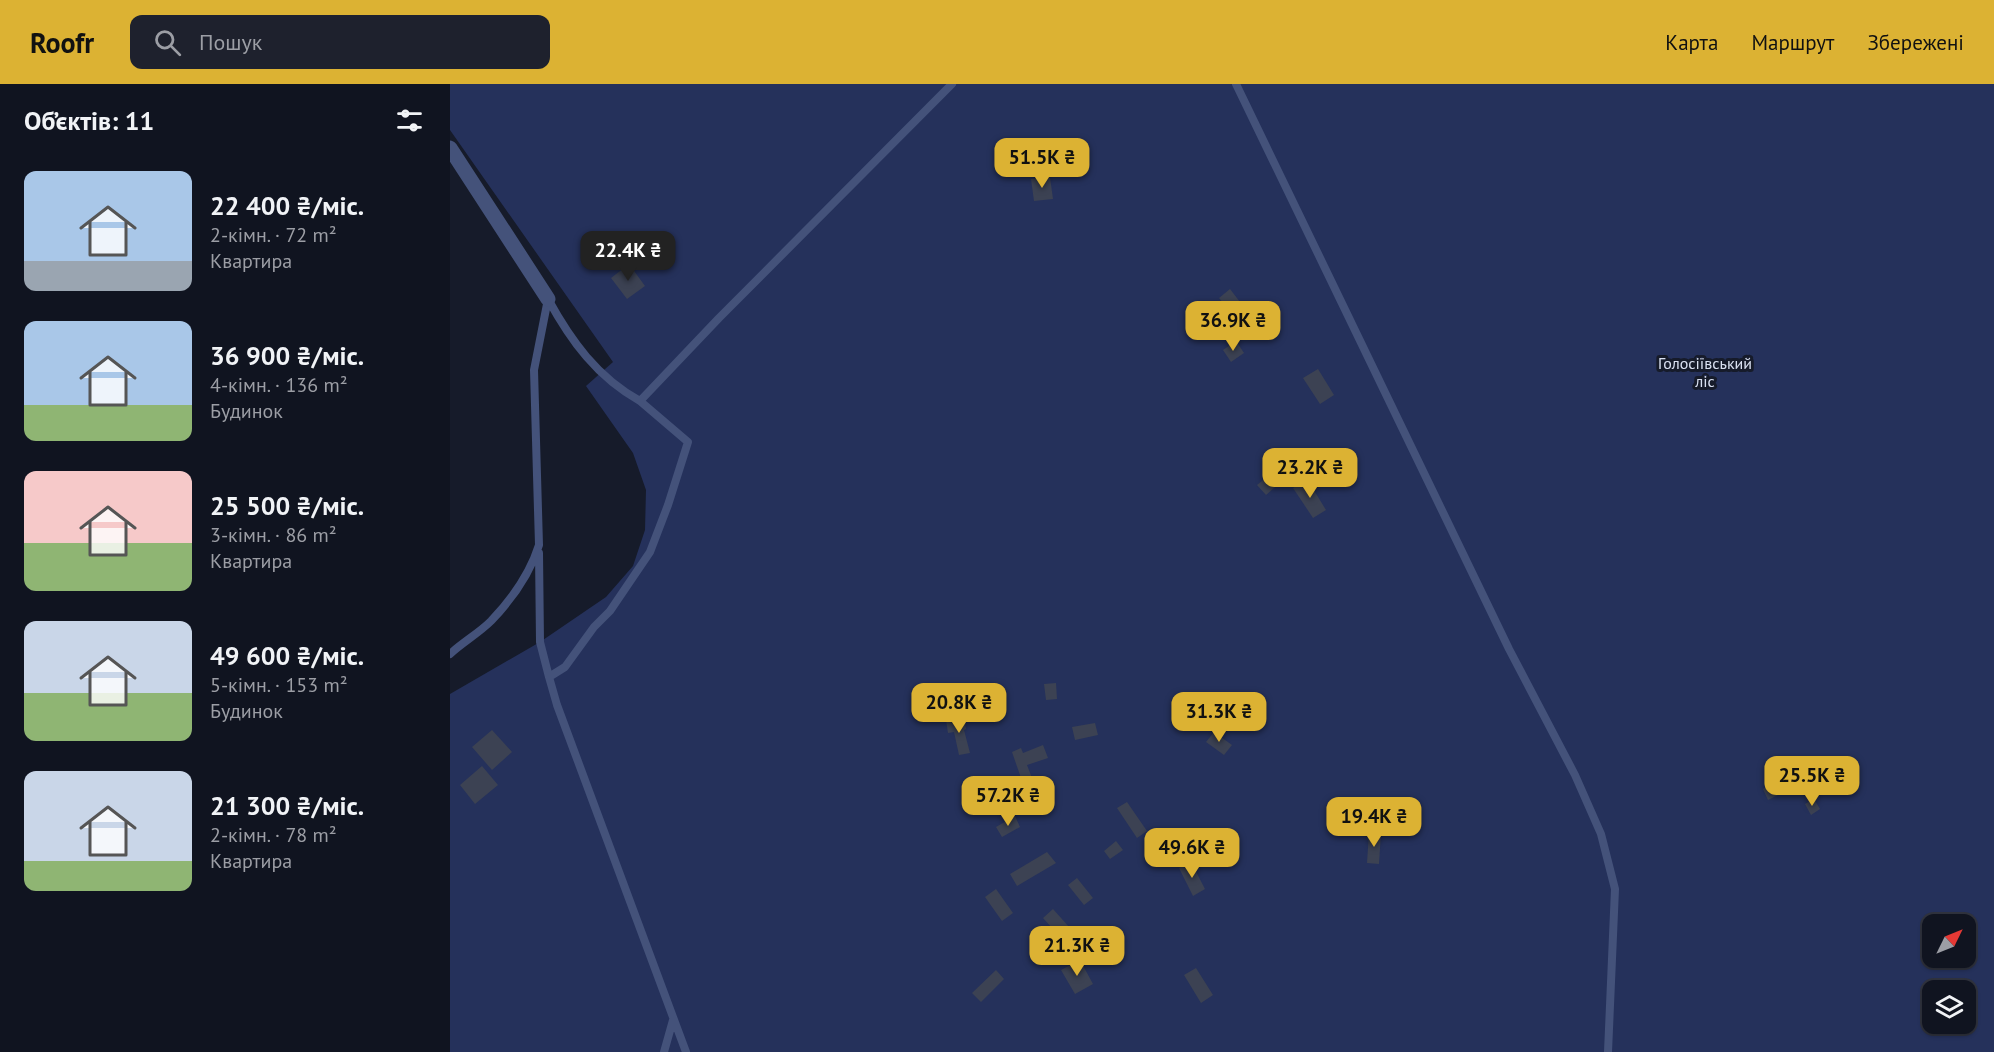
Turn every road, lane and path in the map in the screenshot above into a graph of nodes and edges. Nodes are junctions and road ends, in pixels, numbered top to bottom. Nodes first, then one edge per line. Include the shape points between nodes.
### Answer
1 (952, 84) edge
2 (1236, 84) edge
3 (450, 148) edge
4 (548, 299) junction
5 (640, 401) junction
6 (539, 545) junction
7 (450, 654) edge
8 (549, 677) junction
9 (674, 1020) junction
10 (664, 1052) edge
11 (686, 1052) edge
12 (1608, 1052) edge

1 - 5 lane
2 - 12 lane via 1601,834 1615,889
3 - 4 street
4 - 5 lane via 569,336 600,373
4 - 6 lane via 534,370
5 - 8 lane via 688,442 671,495 650,552 610,612 565,667
6 - 7 lane via 523,582 490,622
6 - 8 lane via 540,642
8 - 9 lane
9 - 10 lane
9 - 11 lane

